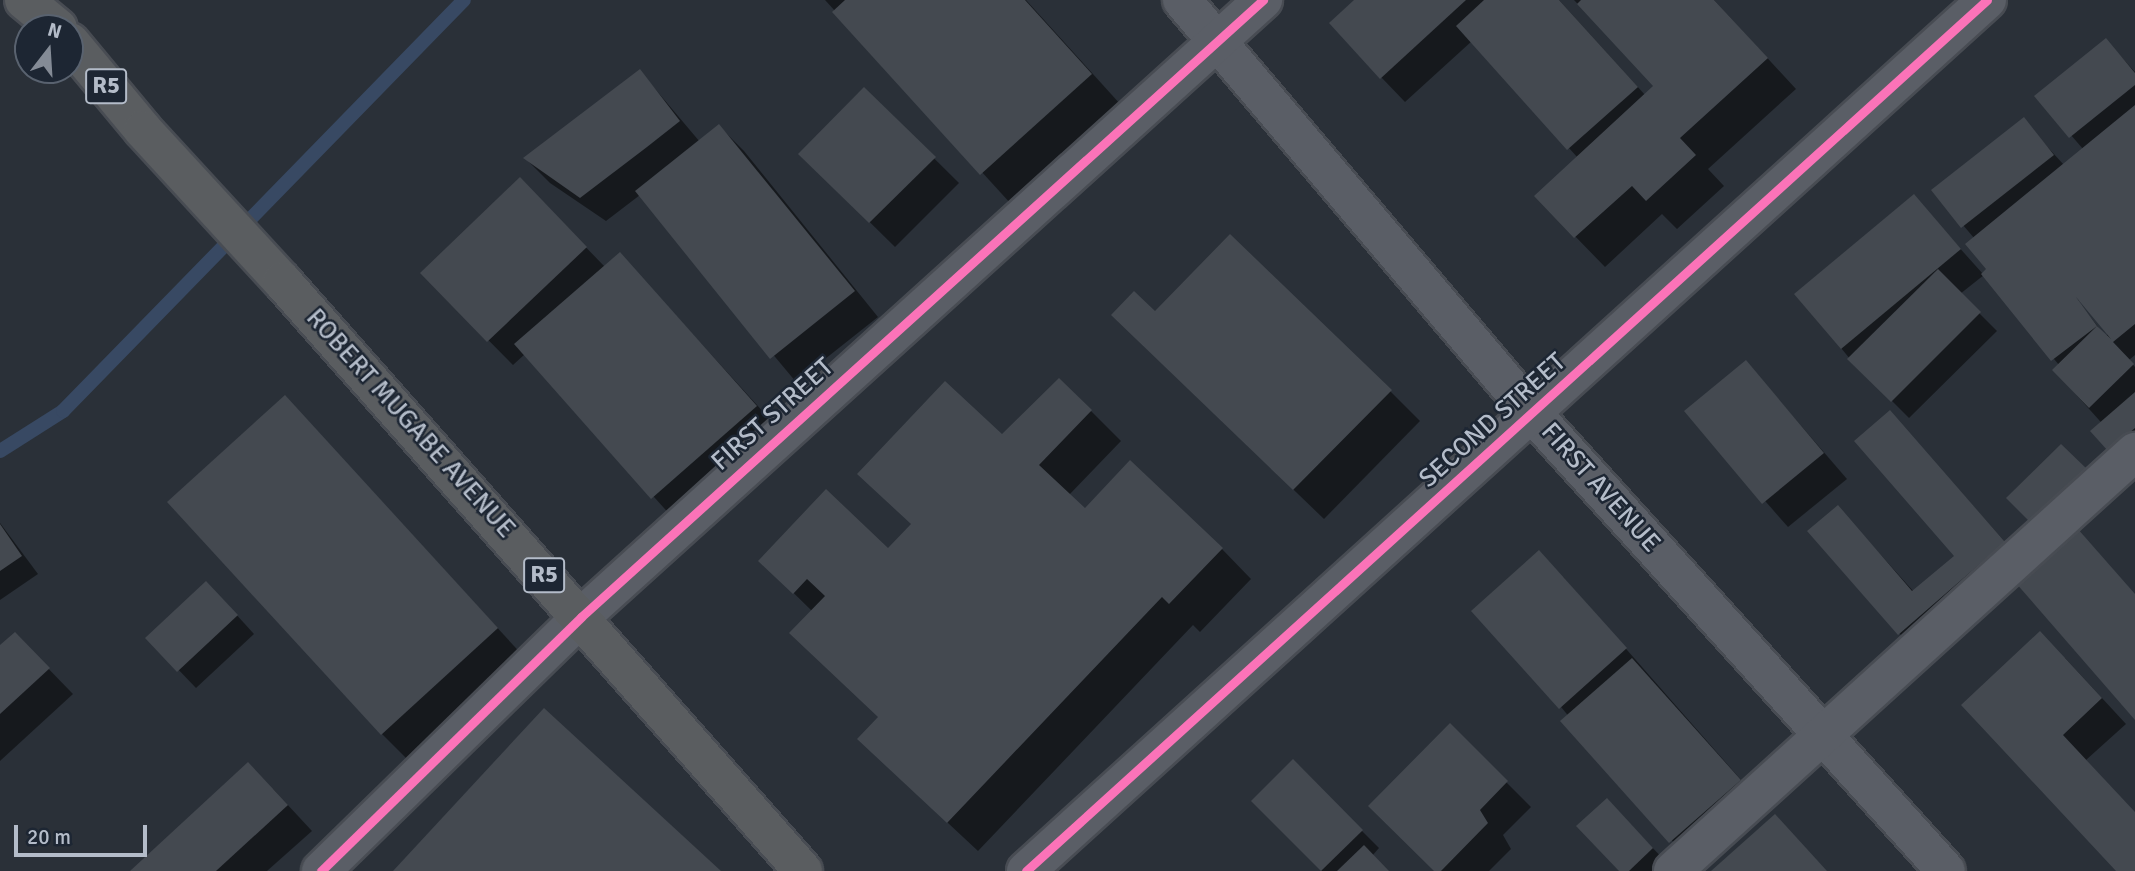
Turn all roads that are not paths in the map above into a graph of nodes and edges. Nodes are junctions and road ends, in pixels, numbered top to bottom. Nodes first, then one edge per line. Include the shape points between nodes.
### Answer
1 (24, 0) edge
2 (1182, 0) edge
3 (1263, 0) edge
4 (1987, 0) edge
5 (41, 14) edge
6 (1219, 39) junction
7 (84, 59) edge
8 (1532, 413) junction
9 (2135, 452) edge
10 (581, 617) junction
11 (1823, 735) junction
12 (320, 871) edge
13 (803, 871) edge
14 (1026, 871) edge
15 (1673, 871) edge
16 (1946, 871) edge

1 - 5 highway
2 - 6 street, FIRST AVENUE
3 - 6 street, FIRST STREET
4 - 8 street, SECOND STREET
6 - 8 street, FIRST AVENUE
6 - 10 street, FIRST STREET
7 - 10 highway, ROBERT MUGABE AVENUE / R5
8 - 11 street, FIRST AVENUE
8 - 14 street, SECOND STREET
9 - 11 street
10 - 12 street, FIRST STREET
10 - 13 highway, ROBERT MUGABE AVENUE / R5
11 - 15 street
11 - 16 street, FIRST AVENUE

